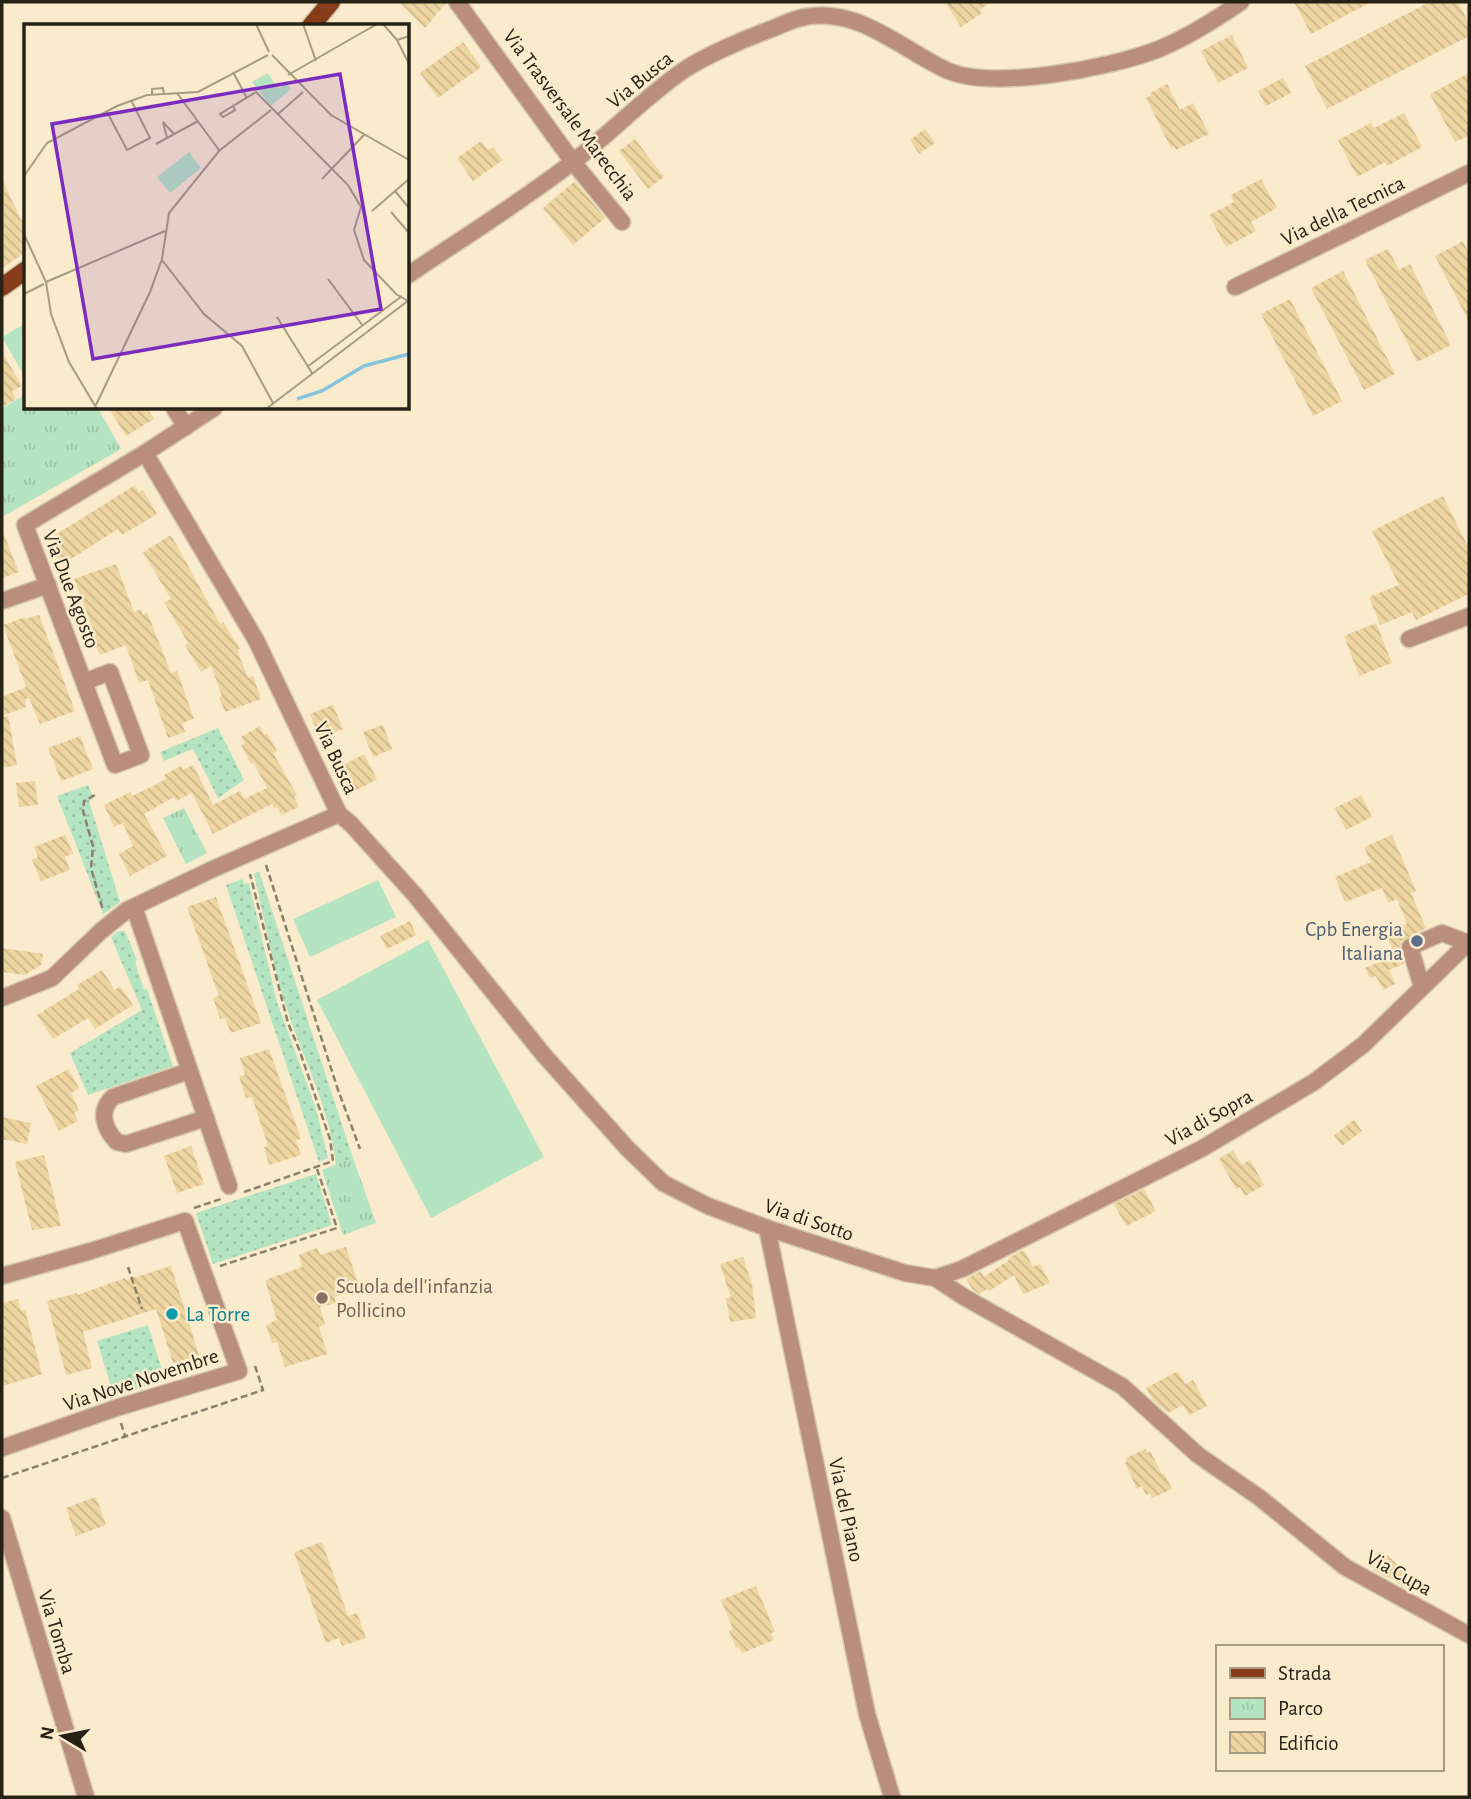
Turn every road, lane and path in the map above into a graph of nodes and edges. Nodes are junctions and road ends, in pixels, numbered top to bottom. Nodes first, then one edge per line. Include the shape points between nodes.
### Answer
1 (331, 2) edge
2 (457, 2) edge
3 (1241, 2) edge
4 (314, 24) edge
5 (573, 162) junction
6 (1469, 173) edge
7 (622, 222) dead end
8 (24, 271) edge
9 (410, 274) edge
10 (2, 287) edge
11 (1236, 287) dead end
12 (175, 410) edge
13 (211, 410) edge
14 (186, 427) junction
15 (145, 453) junction
16 (48, 585) junction
17 (2, 601) edge
18 (1469, 616) edge
19 (1409, 639) dead end
20 (84, 682) junction
21 (95, 795) dead end
22 (339, 814) junction
23 (259, 849) junction
24 (250, 874) dead end
25 (134, 907) junction
26 (105, 917) dead end
27 (1469, 942) edge
28 (1422, 987) junction
29 (2, 998) edge
30 (189, 1072) junction
31 (206, 1118) junction
32 (360, 1149) dead end
33 (316, 1168) junction
34 (225, 1192) joint
35 (244, 1192) dead end
36 (192, 1208) dead end
37 (767, 1228) junction
38 (220, 1266) dead end
39 (128, 1267) dead end
40 (2, 1276) edge
41 (934, 1278) junction
42 (142, 1309) dead end
43 (120, 1420) dead end
44 (125, 1436) dead end
45 (2, 1448) edge
46 (13, 1465) dead end
47 (15, 1473) dead end
48 (2, 1518) edge
49 (1345, 1567) joint
50 (1469, 1635) edge
51 (86, 1797) edge
52 (892, 1797) edge

1 - 4 main road
2 - 5 street, Via Trasversale Marecchia
3 - 5 street, Via Busca via 1157,50 1082,71 1006,79 967,78 946,70 858,22 835,15 805,17 685,69
5 - 7 street, Via Trasversale Marecchia
5 - 9 street, Via Busca
6 - 11 street, Via della Tecnica
8 - 10 main road
12 - 14 street
13 - 14 street
14 - 15 street
15 - 16 street, Via Due Agosto via 25,525
15 - 22 street, Via Busca via 256,640
16 - 17 street
16 - 20 street, Via Due Agosto
18 - 19 street
20 - 20 street, Via Due Agosto via 115,765 141,755 110,672
21 - 26 path via 84,801 83,811 93,846 91,868
22 - 23 street, Via Busca
22 - 37 street, Via di Sotto via 415,895 543,1054 663,1183
23 - 25 street, Via Busca
23 - 32 path
24 - 33 path via 288,1023 330,1139 333,1161
25 - 29 street, Via Busca via 52,978
25 - 30 street
27 - 28 street, Via di Sopra
27 - 28 street via 1442,933 1410,947
28 - 41 street, Via di Sopra via 1363,1045 1314,1082 1188,1155 962,1269
30 - 31 street
30 - 31 street via 113,1097 103,1113 105,1124 117,1142 126,1144
31 - 34 street
33 - 35 path
33 - 38 path via 337,1228
34 - 36 path
37 - 41 street, Via di Sotto via 905,1273
37 - 52 street, Via del Piano via 867,1714
39 - 42 path
40 - 45 street, Via Nove Novembre via 185,1221 239,1371
41 - 49 street, Via di Sotto via 1122,1386 1198,1455
43 - 44 path
46 - 47 path
48 - 51 street, Via Tomba
49 - 50 street, Via Cupa

